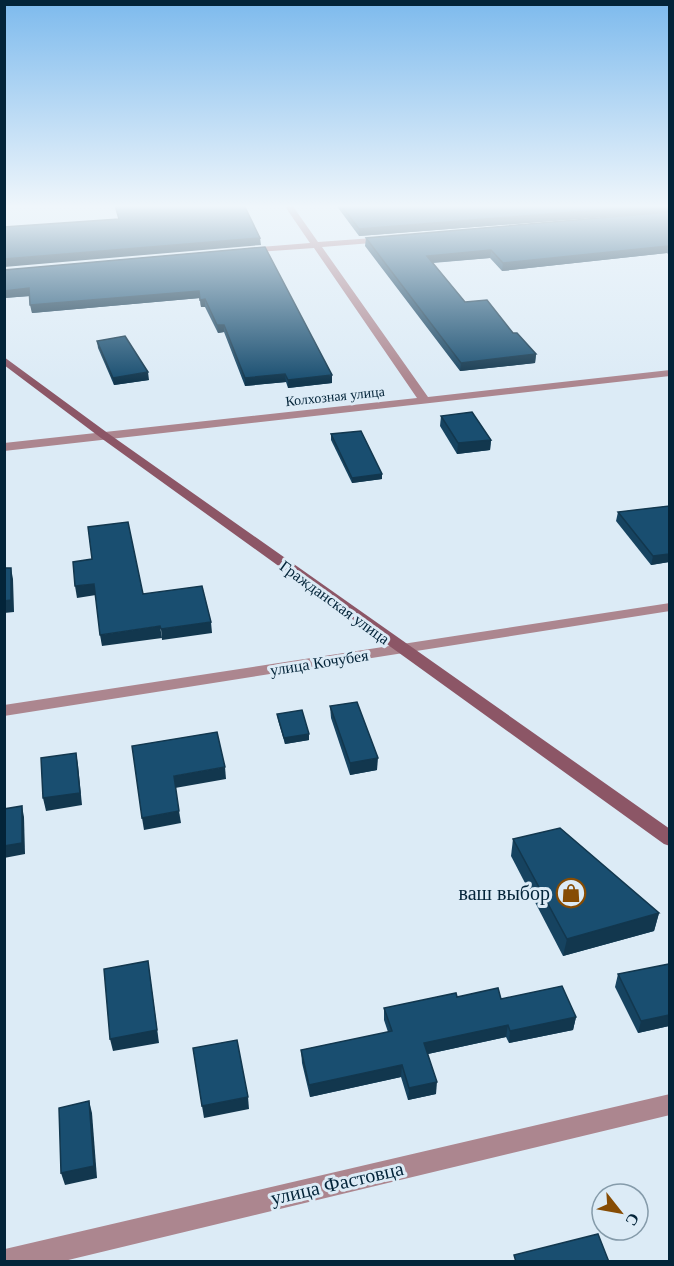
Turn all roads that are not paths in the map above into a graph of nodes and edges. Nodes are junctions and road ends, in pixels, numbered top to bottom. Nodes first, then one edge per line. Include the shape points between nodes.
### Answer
1 (328, 264) edge
2 (4, 360) edge
3 (669, 373) edge
4 (425, 401) junction
5 (105, 436) junction
6 (4, 447) edge
7 (669, 607) edge
8 (402, 649) junction
9 (4, 711) edge
10 (669, 839) edge
11 (669, 1104) edge
12 (5, 1262) edge

1 - 4 street
2 - 5 main road, Гражданская улица
3 - 4 street, Колхозная улица
4 - 5 street, Колхозная улица
5 - 6 street, Колхозная улица
5 - 8 main road, Гражданская улица
7 - 8 street, улица Кочубея
8 - 9 street, улица Кочубея
8 - 10 main road, Гражданская улица
11 - 12 street, улица Фастовца

